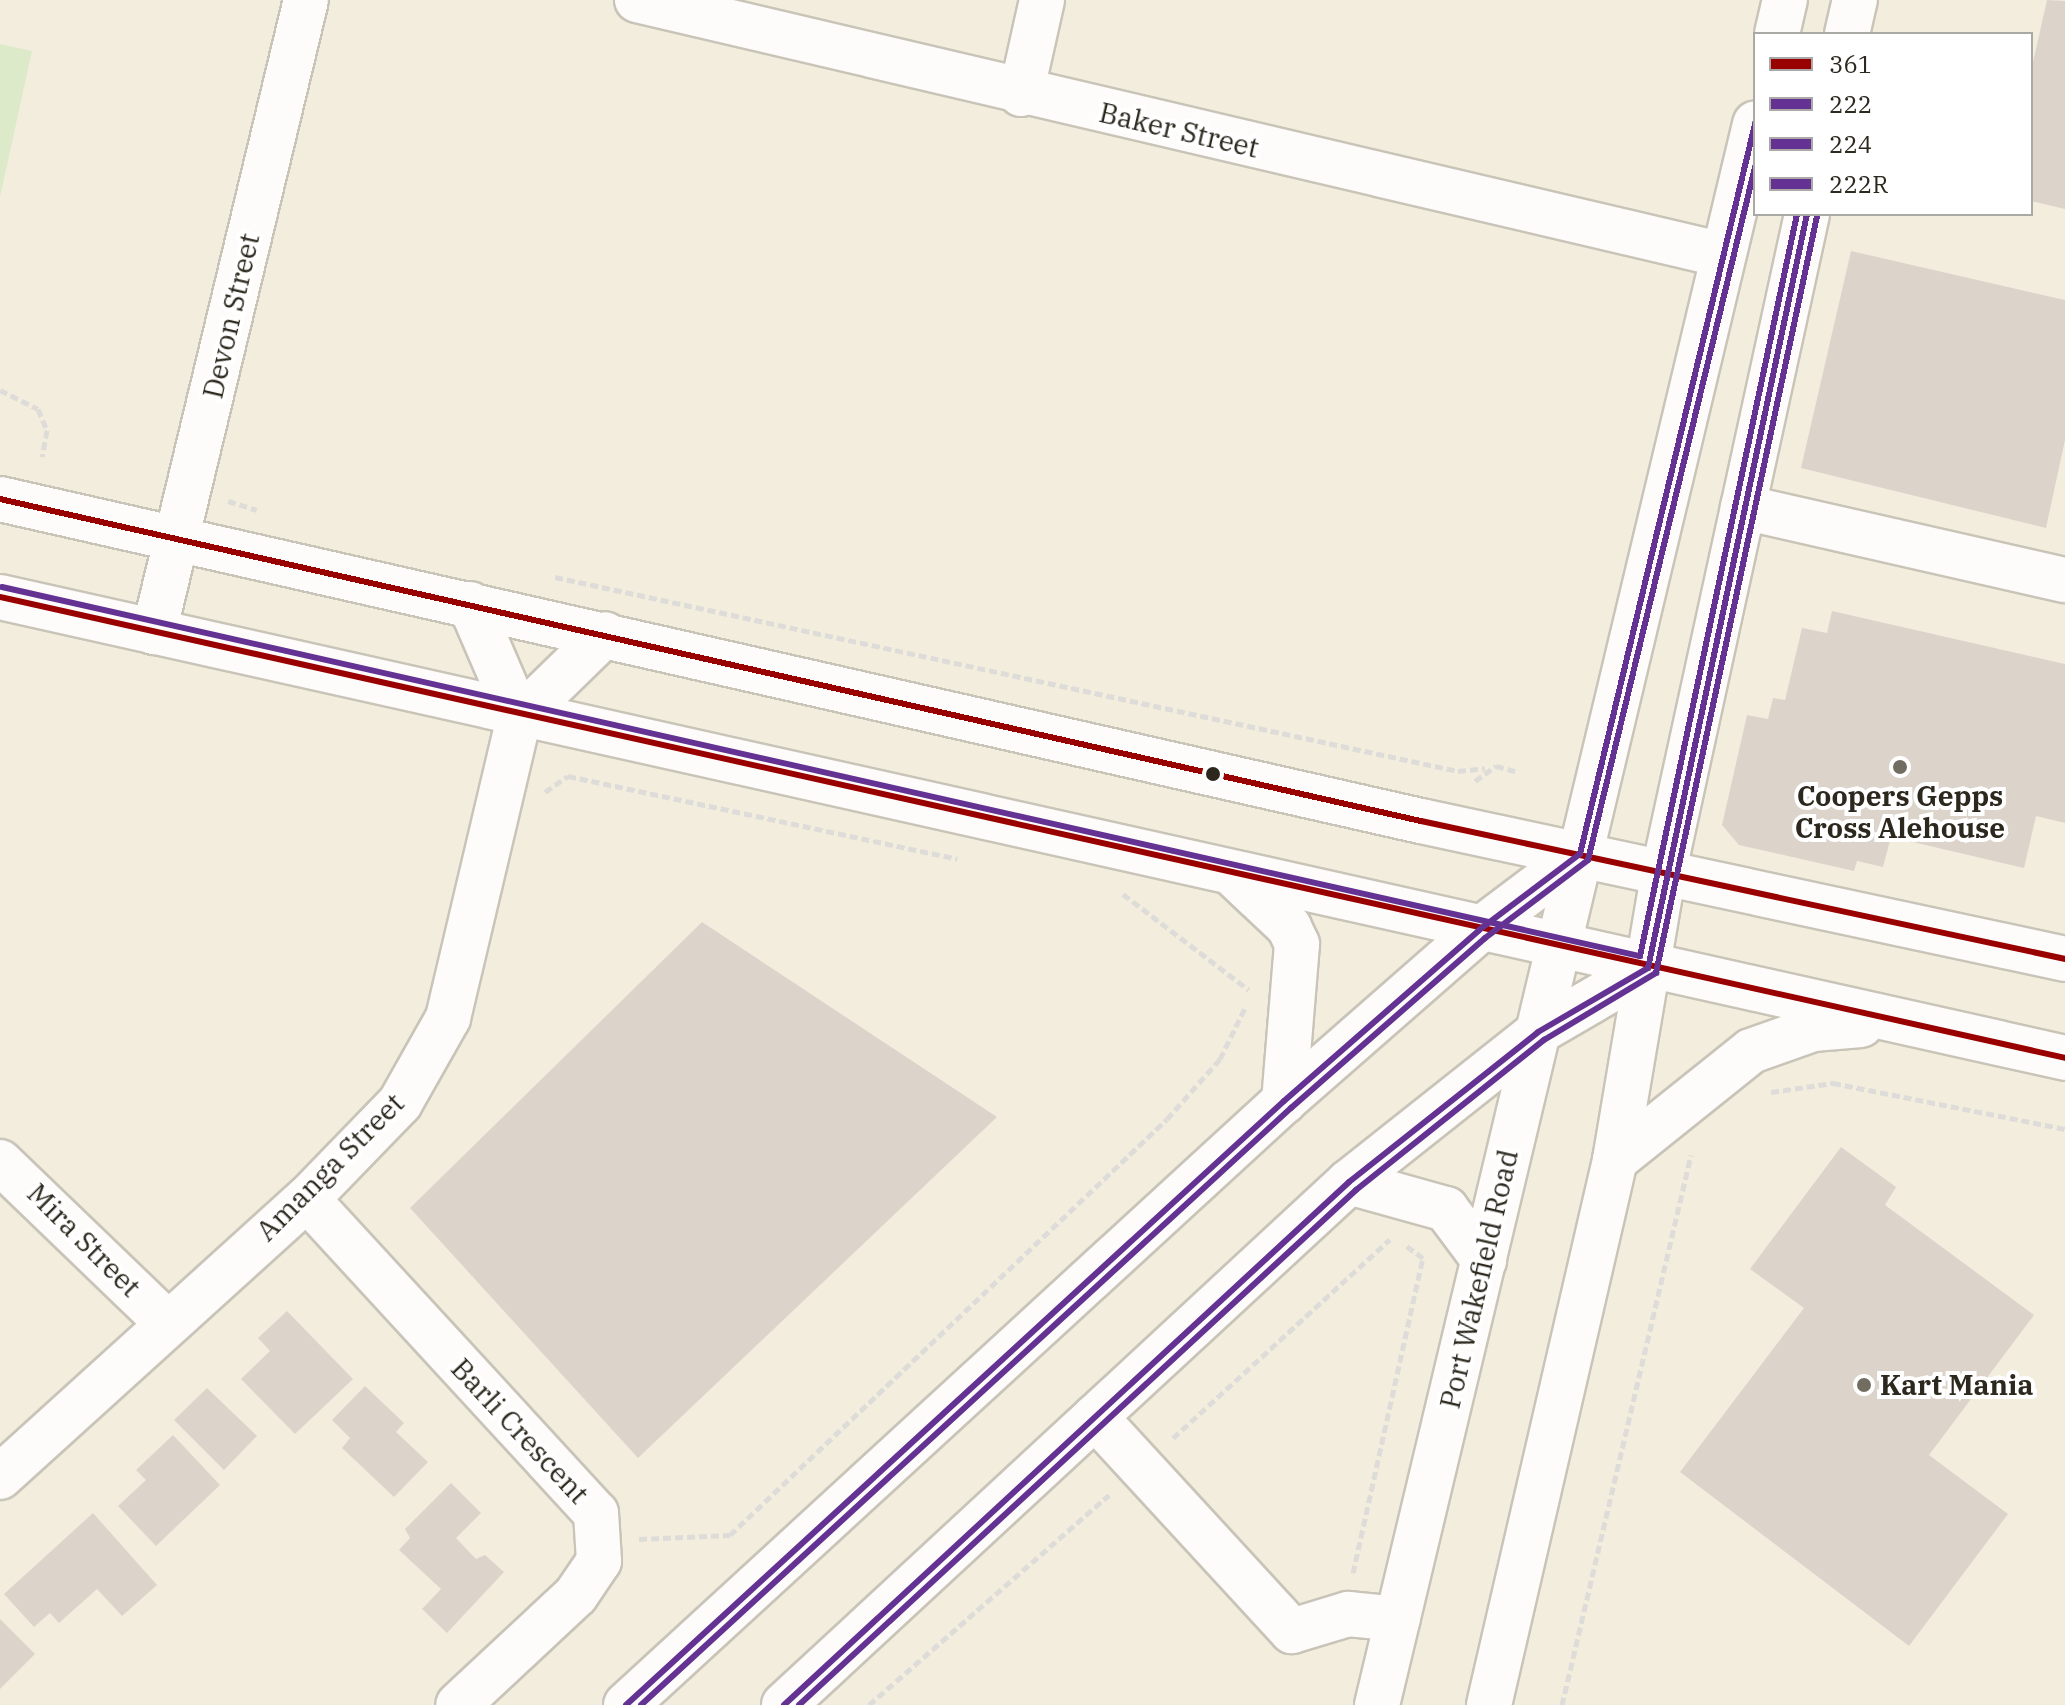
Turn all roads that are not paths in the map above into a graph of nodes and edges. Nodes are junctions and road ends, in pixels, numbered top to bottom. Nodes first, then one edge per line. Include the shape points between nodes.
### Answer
1 (306, 0) edge
2 (637, 0) edge
3 (1042, 0) edge
4 (1785, 0) edge
5 (1855, 0) edge
6 (1777, 32) edge
7 (1847, 32) edge
8 (1021, 94) junction
9 (1753, 132) edge
10 (1807, 216) edge
11 (1723, 255) junction
12 (0, 499) edge
13 (1743, 507) junction
14 (179, 537) junction
15 (2065, 580) edge
16 (0, 597) edge
17 (470, 604) junction
18 (154, 632) junction
19 (605, 634) junction
20 (519, 718) junction
21 (1580, 854) junction
22 (1664, 870) junction
23 (1232, 874) junction
24 (1479, 930) junction
25 (1558, 948) junction
26 (2065, 959) edge
27 (1648, 968) junction
28 (1891, 1022) junction
29 (1538, 1032) junction
30 (2065, 1058) edge
31 (1284, 1101) junction
32 (1615, 1160) junction
33 (0, 1162) edge
34 (1349, 1182) junction
35 (307, 1199) junction
36 (1484, 1260) junction
37 (165, 1321) junction
38 (1095, 1417) junction
39 (0, 1477) edge
40 (1398, 1619) junction
41 (653, 1697) edge
42 (458, 1705) edge
43 (784, 1705) edge
44 (1377, 1705) edge
45 (1489, 1705) edge

1 - 14 main road, Devon Street
2 - 8 main road, Baker Street
3 - 8 main road
4 - 6 main road
5 - 7 main road
8 - 11 main road, Baker Street
9 - 11 main road, Port Wakefield Road
10 - 13 main road
11 - 21 main road, Port Wakefield Road
12 - 14 main road
13 - 15 main road
13 - 22 main road
14 - 17 main road
14 - 18 main road, Devon Street
16 - 18 main road
17 - 19 main road
17 - 20 main road
18 - 20 main road
19 - 20 main road
19 - 21 main road
20 - 23 main road
20 - 35 main road, Amanga Street via 448,1018 400,1103
21 - 22 main road
21 - 24 main road
21 - 25 main road, Port Wakefield Road
22 - 26 main road
22 - 27 main road
23 - 24 main road
23 - 31 main road via 1289,927 1297,944
24 - 25 main road
24 - 31 main road
25 - 27 main road
25 - 29 main road, Port Wakefield Road
27 - 28 main road
27 - 29 main road
27 - 32 main road
28 - 30 main road
28 - 32 main road via 1813,1029 1751,1051
29 - 34 main road
29 - 36 main road, Port Wakefield Road
31 - 41 main road via 984,1370
32 - 45 main road
33 - 37 main road, Mira Street
34 - 36 main road via 1446,1209
34 - 38 main road
35 - 37 main road, Amanga Street
35 - 42 main road, Barli Crescent via 596,1513 599,1561 576,1595
36 - 40 main road, Port Wakefield Road
37 - 39 main road, Amanga Street
38 - 40 main road via 1292,1631 1344,1615
38 - 43 main road
40 - 44 main road, Port Wakefield Road

